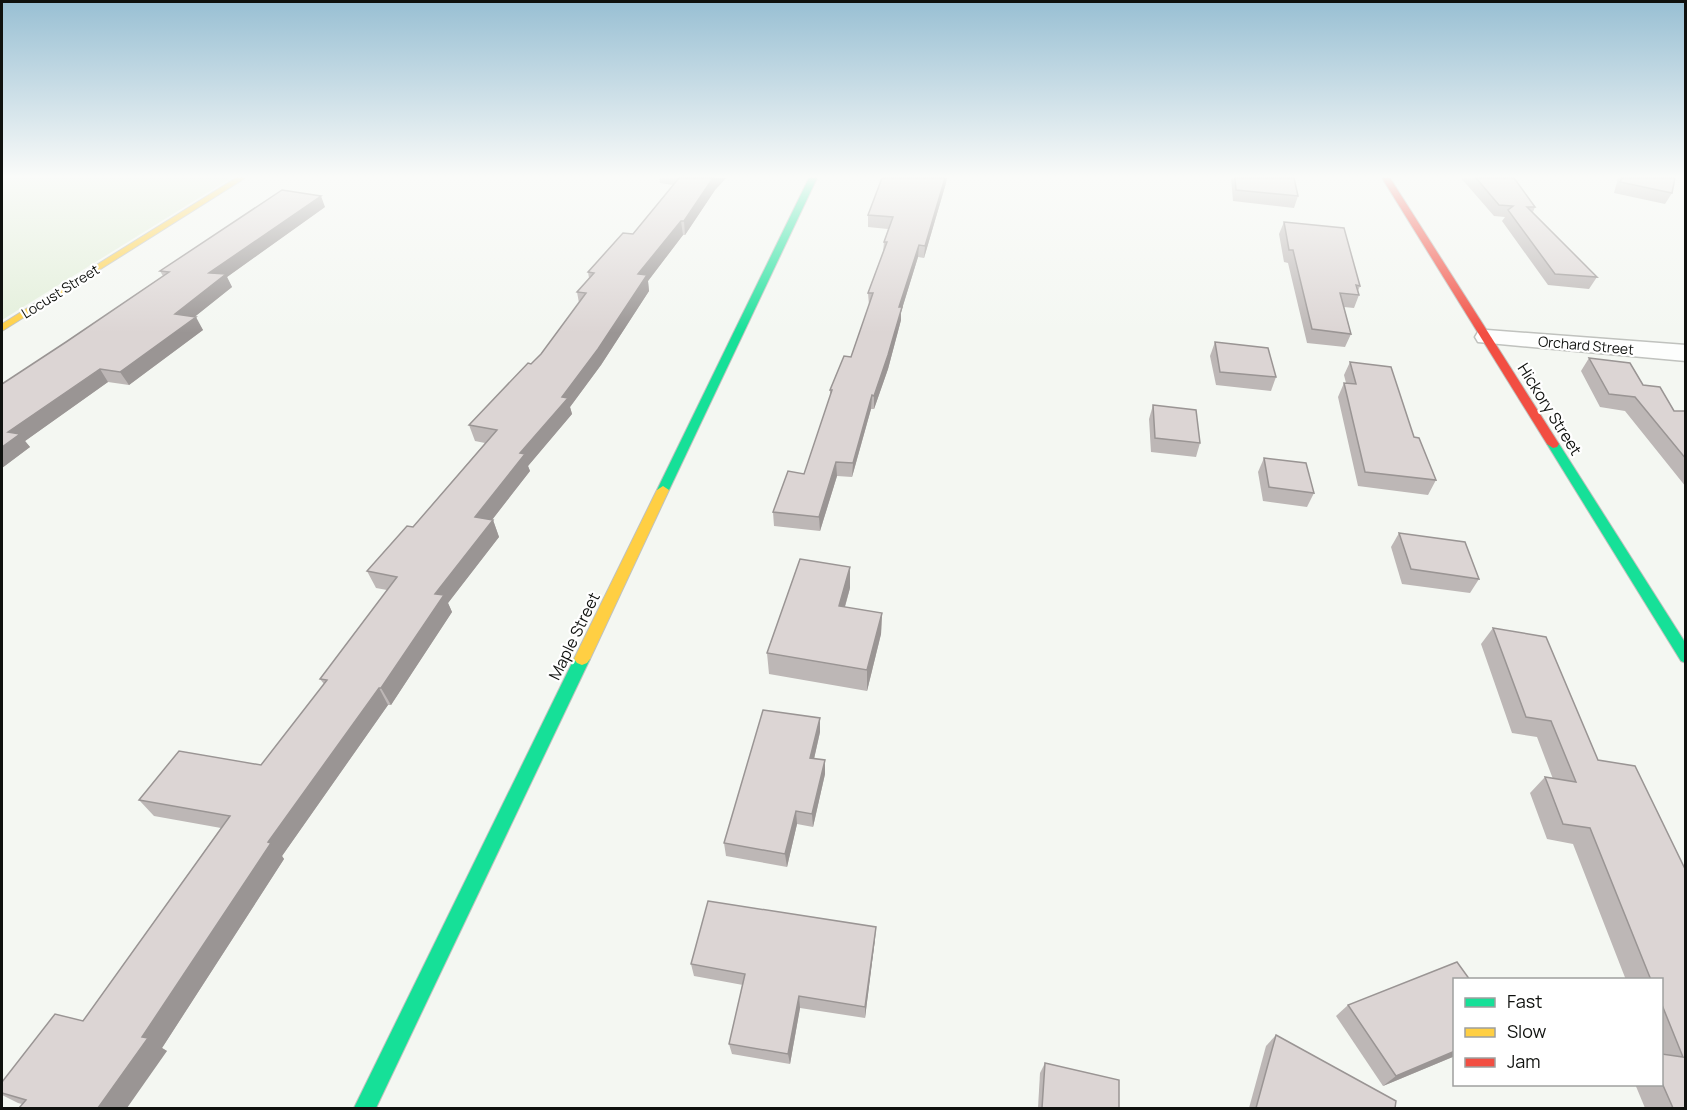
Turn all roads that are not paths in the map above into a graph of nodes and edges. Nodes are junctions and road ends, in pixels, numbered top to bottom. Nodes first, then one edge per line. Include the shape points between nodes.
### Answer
1 (158, 230) edge
2 (788, 230) edge
3 (1419, 230) edge
4 (2, 328) edge
5 (1487, 337) junction
6 (1686, 353) edge
7 (1686, 657) edge
8 (364, 1108) edge

1 - 4 street, Locust Street
2 - 8 street, Maple Street
3 - 5 street, Hickory Street
5 - 6 street, Orchard Street
5 - 7 street, Hickory Street

